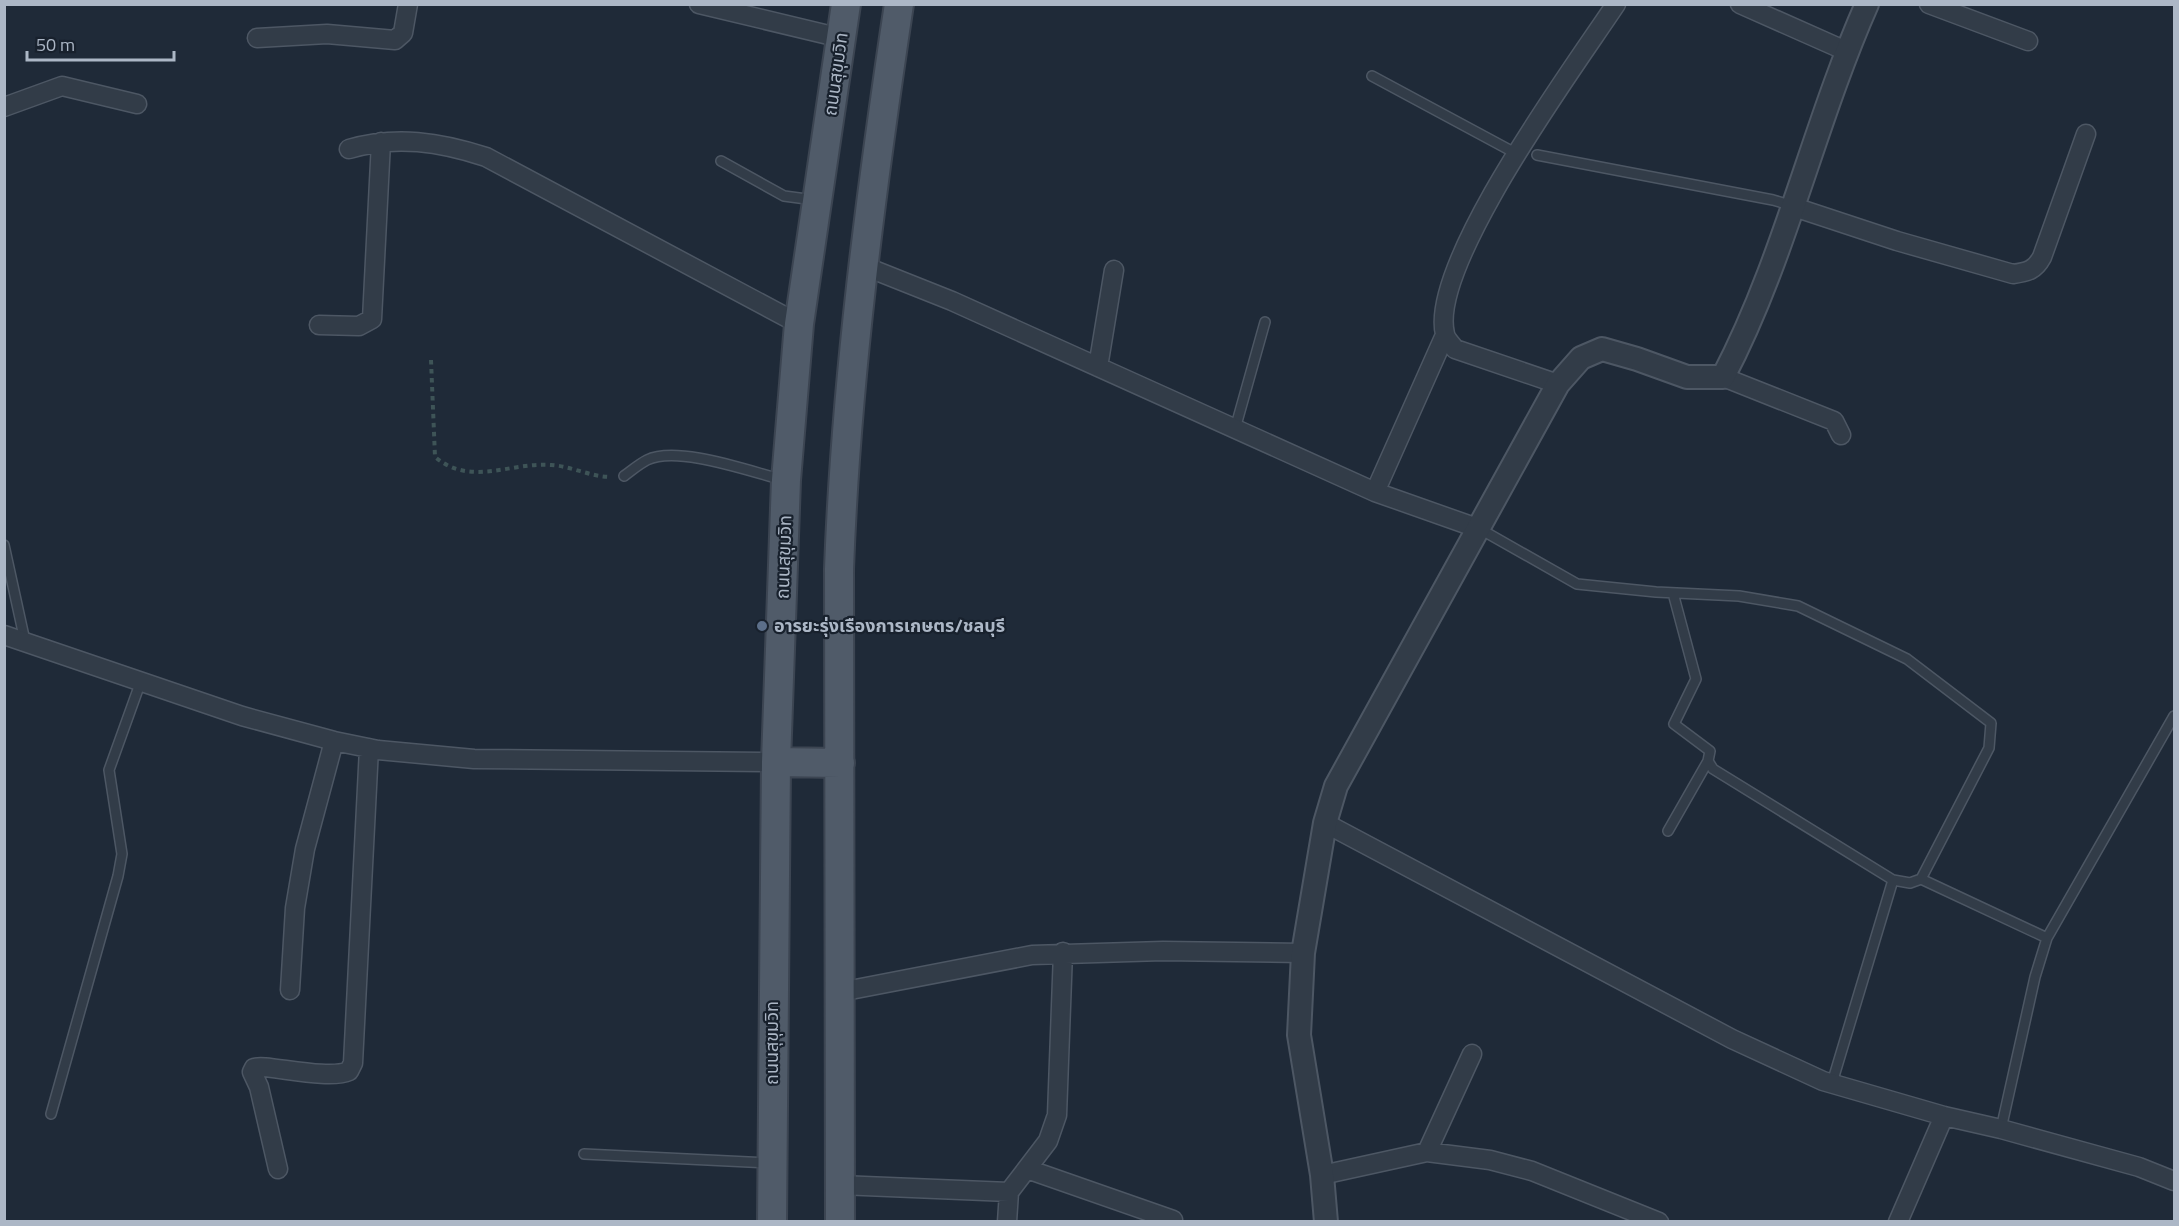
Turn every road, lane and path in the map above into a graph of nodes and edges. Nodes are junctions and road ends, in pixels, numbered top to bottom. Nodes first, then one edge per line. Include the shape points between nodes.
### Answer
1 (408, 4) edge
2 (699, 4) edge
3 (846, 4) edge
4 (899, 4) edge
5 (1616, 4) edge
6 (1740, 4) edge
7 (1867, 4) edge
8 (1929, 4) edge
9 (257, 38) dead end
10 (841, 38) junction
11 (2028, 41) dead end
12 (1846, 51) junction
13 (1372, 76) dead end
14 (137, 104) dead end
15 (4, 106) edge
16 (2086, 134) dead end
17 (381, 142) junction
18 (349, 149) dead end
19 (1517, 154) junction
20 (1537, 155) dead end
21 (721, 161) dead end
22 (818, 200) junction
23 (1794, 207) junction
24 (864, 266) junction
25 (1114, 270) dead end
26 (1265, 322) dead end
27 (799, 324) junction
28 (319, 325) dead end
29 (1445, 335) junction
30 (431, 360) dead end
31 (1098, 367) junction
32 (1723, 377) junction
33 (1558, 384) junction
34 (1235, 429) junction
35 (1841, 435) dead end
36 (624, 476) joint
37 (786, 480) junction
38 (1375, 492) junction
39 (1480, 529) junction
40 (4, 545) edge
41 (1673, 592) junction
42 (4, 635) edge
43 (25, 641) junction
44 (141, 681) junction
45 (2175, 716) edge
46 (334, 741) junction
47 (369, 748) junction
48 (1708, 761) junction
49 (776, 762) junction
50 (840, 763) junction
51 (1324, 822) junction
52 (1668, 831) dead end
53 (1921, 879) junction
54 (1893, 880) junction
55 (2047, 938) junction
56 (1063, 952) junction
57 (1303, 953) junction
58 (290, 990) dead end
59 (840, 992) junction
60 (1472, 1054) dead end
61 (1832, 1083) junction
62 (51, 1114) dead end
63 (1944, 1116) junction
64 (2001, 1128) junction
65 (1427, 1152) junction
66 (584, 1154) dead end
67 (771, 1163) junction
68 (278, 1169) dead end
69 (1027, 1169) junction
70 (1322, 1175) junction
71 (2175, 1181) edge
72 (840, 1185) junction
73 (1010, 1192) junction
74 (1173, 1220) dead end
75 (772, 1221) edge
76 (840, 1221) edge
77 (1007, 1221) edge
78 (1326, 1221) edge
79 (1659, 1221) edge
80 (1898, 1221) edge

1 - 9 street via 402,35 395,40 327,34
2 - 10 street
3 - 10 main road, ถนนสุขุมวิท
4 - 24 main road
5 - 19 street
6 - 12 street
7 - 12 street
8 - 11 street
10 - 22 main road, ถนนสุขุมวิท
12 - 23 street
13 - 19 lane
14 - 15 street via 62,86
16 - 23 street via 2042,256 2037,267 2029,272 2013,274
17 - 18 street
17 - 27 street via 414,140 450,145 486,157
17 - 28 street via 372,320 359,326
19 - 29 street via 1474,225 1446,300
20 - 23 lane
21 - 22 lane via 784,196
22 - 27 main road, ถนนสุขุมวิท
23 - 32 street via 1743,339
24 - 31 street
24 - 50 main road via 843,463
25 - 31 street
26 - 34 lane
27 - 37 main road, ถนนสุขุมวิท
29 - 33 street via 1455,349
29 - 38 street
30 - 36 path via 435,457 448,468 472,473 551,465 606,477
31 - 34 street
32 - 33 street via 1687,377 1602,350 1581,358
32 - 35 street via 1834,421
33 - 39 street
34 - 38 street
36 - 37 lane via 648,459 668,455
37 - 49 main road, ถนนสุขุมวิท
38 - 39 street
39 - 41 lane via 1577,584
39 - 51 street via 1336,786
40 - 43 lane
41 - 48 lane via 1696,679 1674,724 1710,751
41 - 53 lane via 1739,596 1798,606 1907,659 1991,723 1989,748
42 - 43 street
43 - 44 street
44 - 46 street via 242,716
44 - 62 lane via 109,770 122,854 118,876
45 - 55 lane
46 - 47 street
46 - 58 street via 305,849 295,908
47 - 49 street via 474,759
47 - 68 street via 353,1063 349,1071 339,1073 290,1072 260,1065 254,1068
48 - 52 lane
48 - 54 lane via 1713,769
49 - 50 main road
49 - 67 main road, ถนนสุขุมวิท
50 - 59 main road
51 - 57 street
51 - 61 street via 1732,1040
53 - 54 lane via 1910,883
53 - 55 lane
54 - 61 lane
55 - 64 lane
56 - 57 street
56 - 59 street
56 - 69 street via 1057,1115 1047,1141
57 - 70 street via 1299,1035
59 - 72 main road
60 - 65 street
61 - 63 street
63 - 64 street
63 - 80 street
64 - 71 street
65 - 70 street
65 - 79 street via 1522,1167
66 - 67 lane
67 - 75 main road, ถนนสุขุมวิท
69 - 73 street
69 - 74 street
70 - 78 street
72 - 73 street
72 - 76 main road
73 - 77 street

